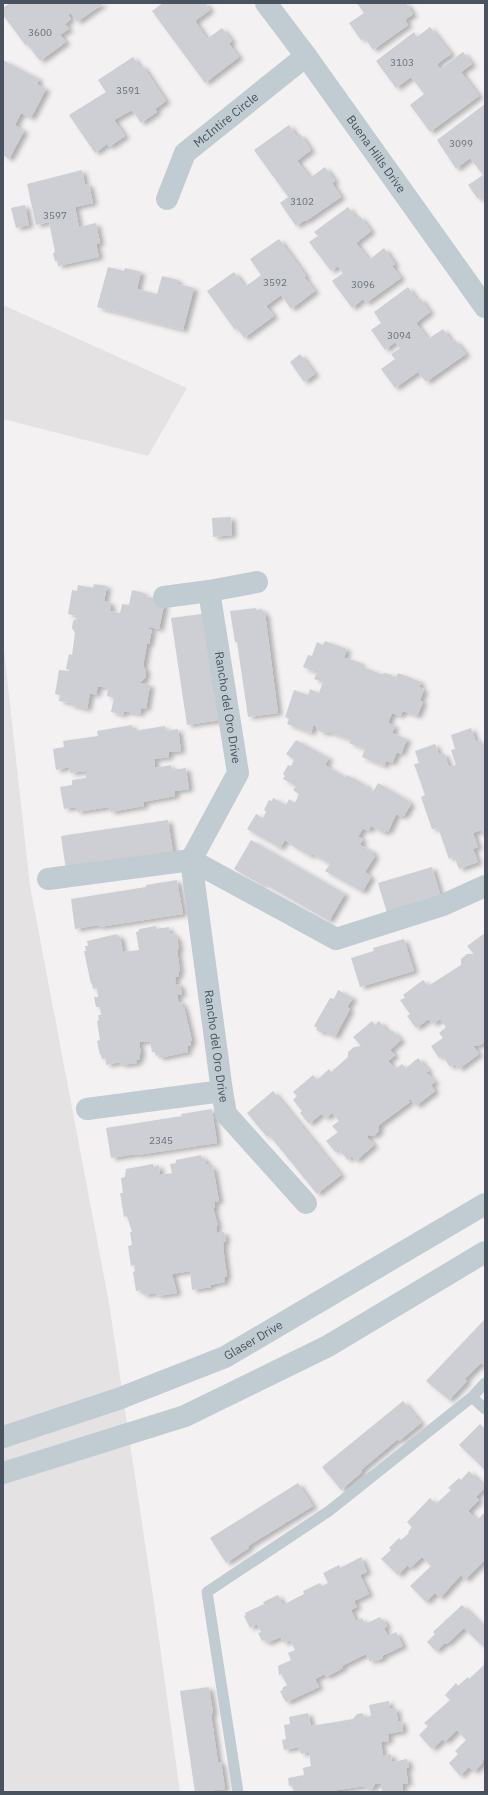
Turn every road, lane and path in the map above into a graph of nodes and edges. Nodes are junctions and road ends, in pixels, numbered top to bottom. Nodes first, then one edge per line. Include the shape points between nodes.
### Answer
1 (266, 3) edge
2 (306, 56) junction
3 (167, 199) dead end
4 (485, 307) edge
5 (257, 582) dead end
6 (209, 591) junction
7 (164, 597) dead end
8 (191, 860) junction
9 (48, 879) dead end
10 (485, 886) edge
11 (222, 1091) junction
12 (87, 1109) dead end
13 (306, 1203) dead end
14 (485, 1204) edge
15 (485, 1252) edge
16 (485, 1383) edge
17 (472, 1397) junction
18 (485, 1409) edge
19 (3, 1437) edge
20 (3, 1473) edge
21 (238, 1792) edge

1 - 2 street, Buena Hills Drive
2 - 3 street, McIntire Circle via 185,153
2 - 4 street, Buena Hills Drive
5 - 6 street
6 - 7 street
6 - 8 street, Rancho del Oro Drive via 238,774
8 - 9 street
8 - 10 street via 336,939 443,905
8 - 11 street, Rancho del Oro Drive
11 - 12 street
11 - 13 street, Rancho del Oro Drive via 226,1114
14 - 19 street, Glaser Drive via 225,1357 118,1399
15 - 20 street via 328,1346 185,1416
16 - 17 lane
17 - 18 lane
17 - 21 lane via 329,1511 207,1592

